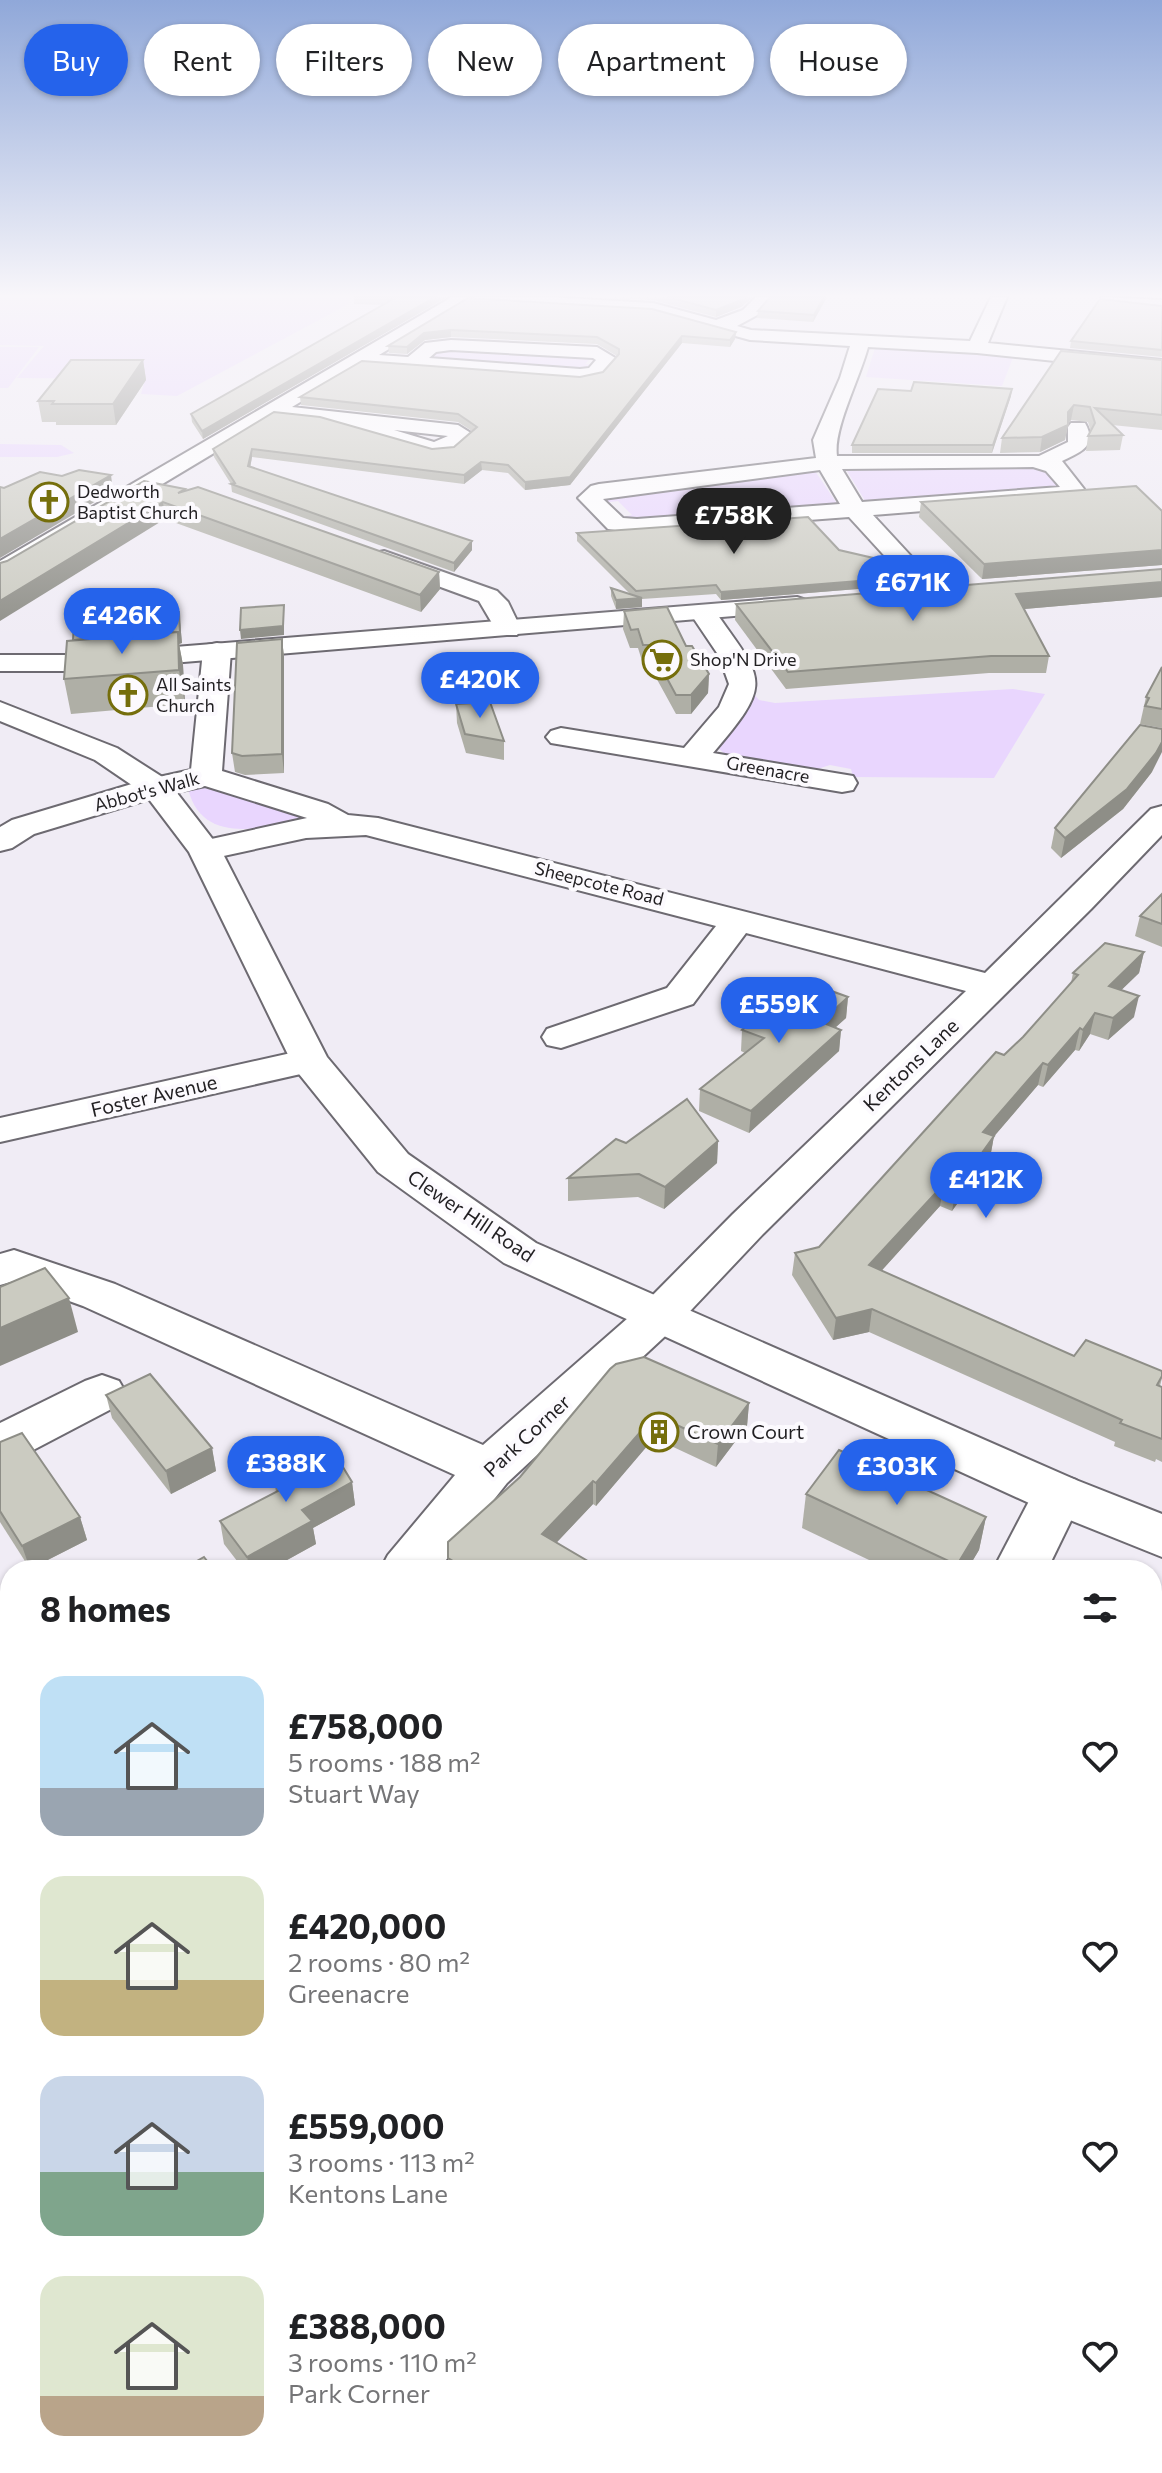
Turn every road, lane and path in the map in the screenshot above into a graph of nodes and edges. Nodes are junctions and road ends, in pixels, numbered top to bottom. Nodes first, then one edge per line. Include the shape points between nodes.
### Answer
1 (269, 412) edge
2 (282, 412) edge
3 (836, 412) edge
4 (328, 418) junction
5 (1078, 427) edge
6 (1043, 462) junction
7 (827, 463) junction
8 (151, 482) junction
9 (186, 487) edge
10 (856, 511) junction
11 (362, 550) edge
12 (0, 571) edge
13 (964, 592) edge
14 (933, 594) junction
15 (902, 597) edge
16 (825, 603) edge
17 (703, 613) junction
18 (508, 629) junction
19 (217, 651) junction
20 (2, 674) edge
21 (0, 711) edge
22 (561, 737) dead end
23 (693, 757) junction
24 (206, 776) junction
25 (842, 783) dead end
26 (156, 787) junction
27 (1162, 816) edge
28 (339, 823) junction
29 (0, 841) edge
30 (205, 850) junction
31 (738, 920) junction
32 (991, 986) junction
33 (561, 1037) dead end
34 (309, 1061) junction
35 (0, 1130) edge
36 (0, 1270) edge
37 (660, 1315) junction
38 (102, 1393) dead end
39 (0, 1445) edge
40 (489, 1469) junction
41 (1058, 1494) junction
42 (1162, 1536) edge
43 (415, 1560) edge
44 (1025, 1560) edge

1 - 8 street
2 - 4 street
3 - 7 street via 824,440
4 - 4 street via 458,431 464,435 446,447 433,448
5 - 6 street via 1079,445
6 - 7 street
6 - 10 street via 1054,466 1073,489 1065,494
7 - 10 street
7 - 10 street via 599,491 589,498 616,524 637,526
8 - 9 street
8 - 12 street
10 - 14 street
11 - 18 street via 488,596
13 - 14 street
14 - 15 street
16 - 17 street
17 - 18 street
17 - 23 street, Greenacre via 736,664 743,686 738,701
18 - 19 street
19 - 20 street
19 - 24 street
21 - 26 street, Clewer Hill Road via 106,754
22 - 23 street, Greenacre
23 - 25 street, Greenacre
24 - 26 street, Abbot's Walk
24 - 28 street, Abbot's Walk
26 - 29 street, Abbot's Walk via 23,827
26 - 30 street, Clewer Hill Road
27 - 32 street, Kentons Lane
28 - 30 street, Sheepcote Road
28 - 31 street, Sheepcote Road via 367,825
30 - 34 street, Clewer Hill Road
31 - 32 street, Sheepcote Road
31 - 33 street via 680,996
32 - 37 street, Kentons Lane
34 - 35 street, Foster Avenue
34 - 37 street, Clewer Hill Road via 393,1163 520,1253
36 - 40 street via 14,1265 99,1295
37 - 40 street, Park Corner
37 - 41 street, Clewer Hill Road
38 - 39 street
40 - 43 street, Park Corner
41 - 42 street, Clewer Hill Road
41 - 44 street

